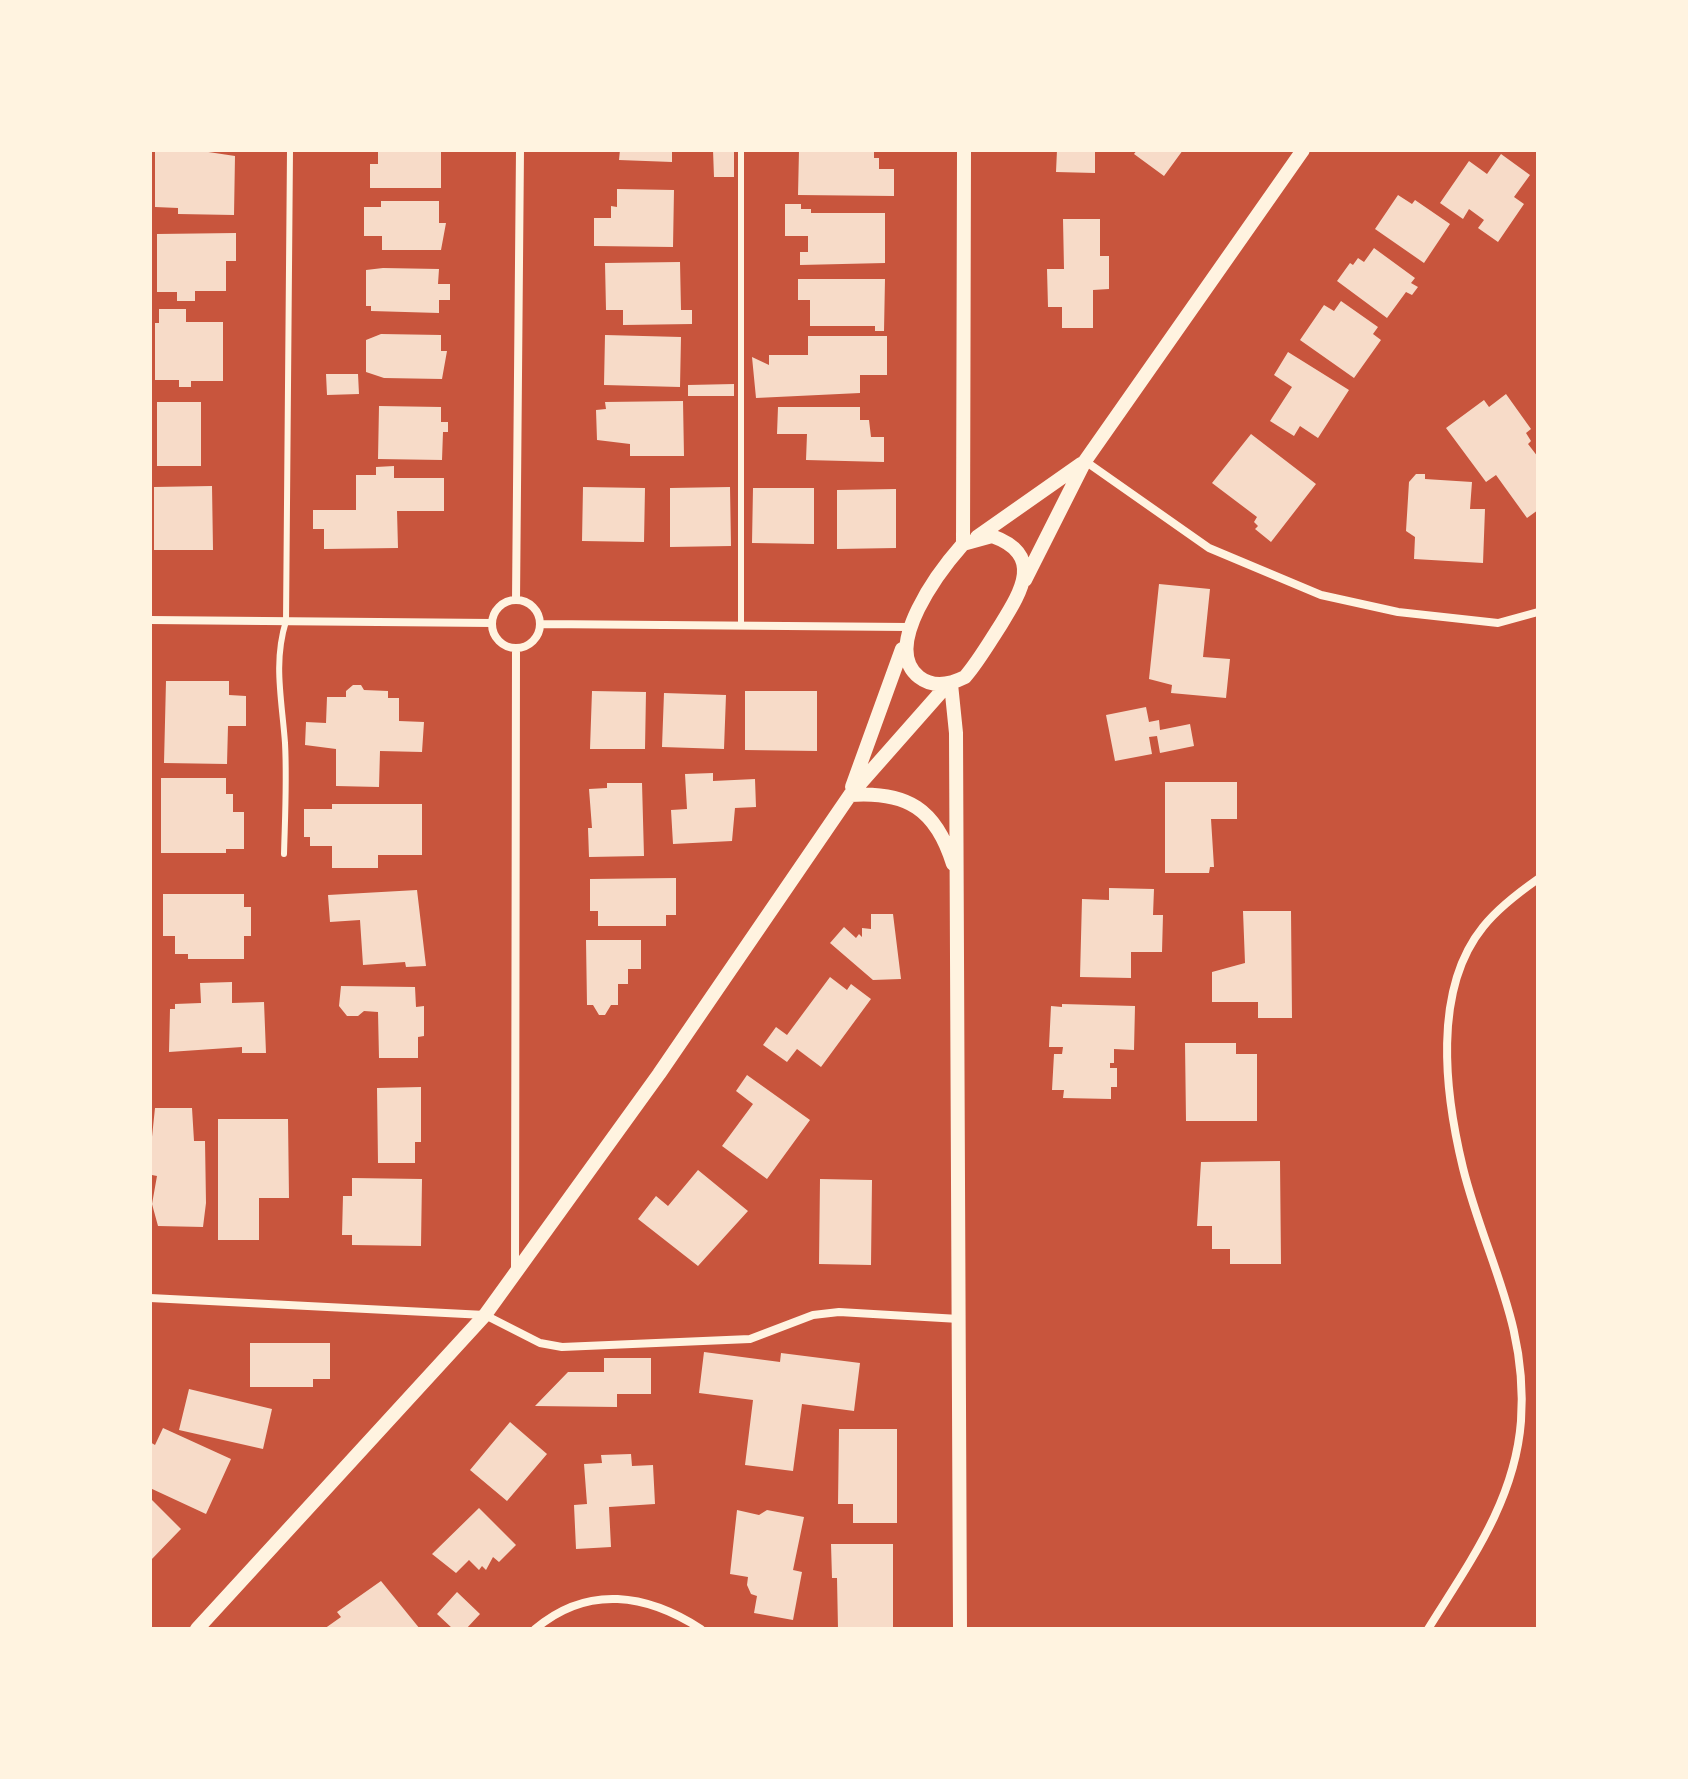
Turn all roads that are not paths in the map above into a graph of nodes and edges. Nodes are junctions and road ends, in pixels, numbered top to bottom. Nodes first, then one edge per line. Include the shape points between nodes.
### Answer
1 (290, 150) edge
2 (520, 150) edge
3 (741, 150) edge
4 (964, 150) edge
5 (1303, 150) edge
6 (1085, 461) junction
7 (966, 543) junction
8 (1025, 580) junction
9 (516, 600) junction
10 (1538, 612) edge
11 (150, 620) edge
12 (286, 621) junction
13 (492, 623) junction
14 (541, 624) junction
15 (741, 626) junction
16 (908, 631) junction
17 (516, 648) junction
18 (950, 684) junction
19 (850, 795) junction
20 (284, 854) dead end
21 (957, 878) junction
22 (1538, 879) edge
23 (515, 1273) junction
24 (150, 1298) edge
25 (485, 1315) junction
26 (959, 1319) junction
27 (197, 1629) edge
28 (535, 1629) edge
29 (701, 1629) edge
30 (960, 1629) edge
31 (1428, 1629) edge

1 - 12 lane
2 - 9 street
3 - 15 lane
4 - 7 street
5 - 6 street
6 - 7 street
6 - 8 street
6 - 10 street via 1209,548 1321,595 1398,612 1498,623
7 - 8 street via 992,536 1006,541 1024,565
7 - 16 street
8 - 18 street via 974,666
9 - 13 street via 500,606
9 - 14 street via 535,608
11 - 12 street
12 - 13 street
12 - 20 lane via 278,646 285,745
13 - 17 street via 498,640
14 - 15 street
14 - 17 street via 535,640
15 - 16 street
16 - 18 street via 904,656 911,670 922,680
16 - 19 street
17 - 23 street
18 - 19 street
18 - 21 street via 956,733
19 - 21 street via 877,793 920,808 942,835
19 - 23 street
21 - 26 street
22 - 31 street via 1483,927 1465,954 1453,990 1447,1041 1454,1117 1463,1169 1508,1299 1521,1367 1521,1421 1512,1477 1497,1517
23 - 25 street
24 - 25 street
25 - 26 street via 540,1343 562,1347 750,1339 813,1315 839,1312
25 - 27 street
26 - 30 street
28 - 29 street via 572,1607 622,1598 652,1603

